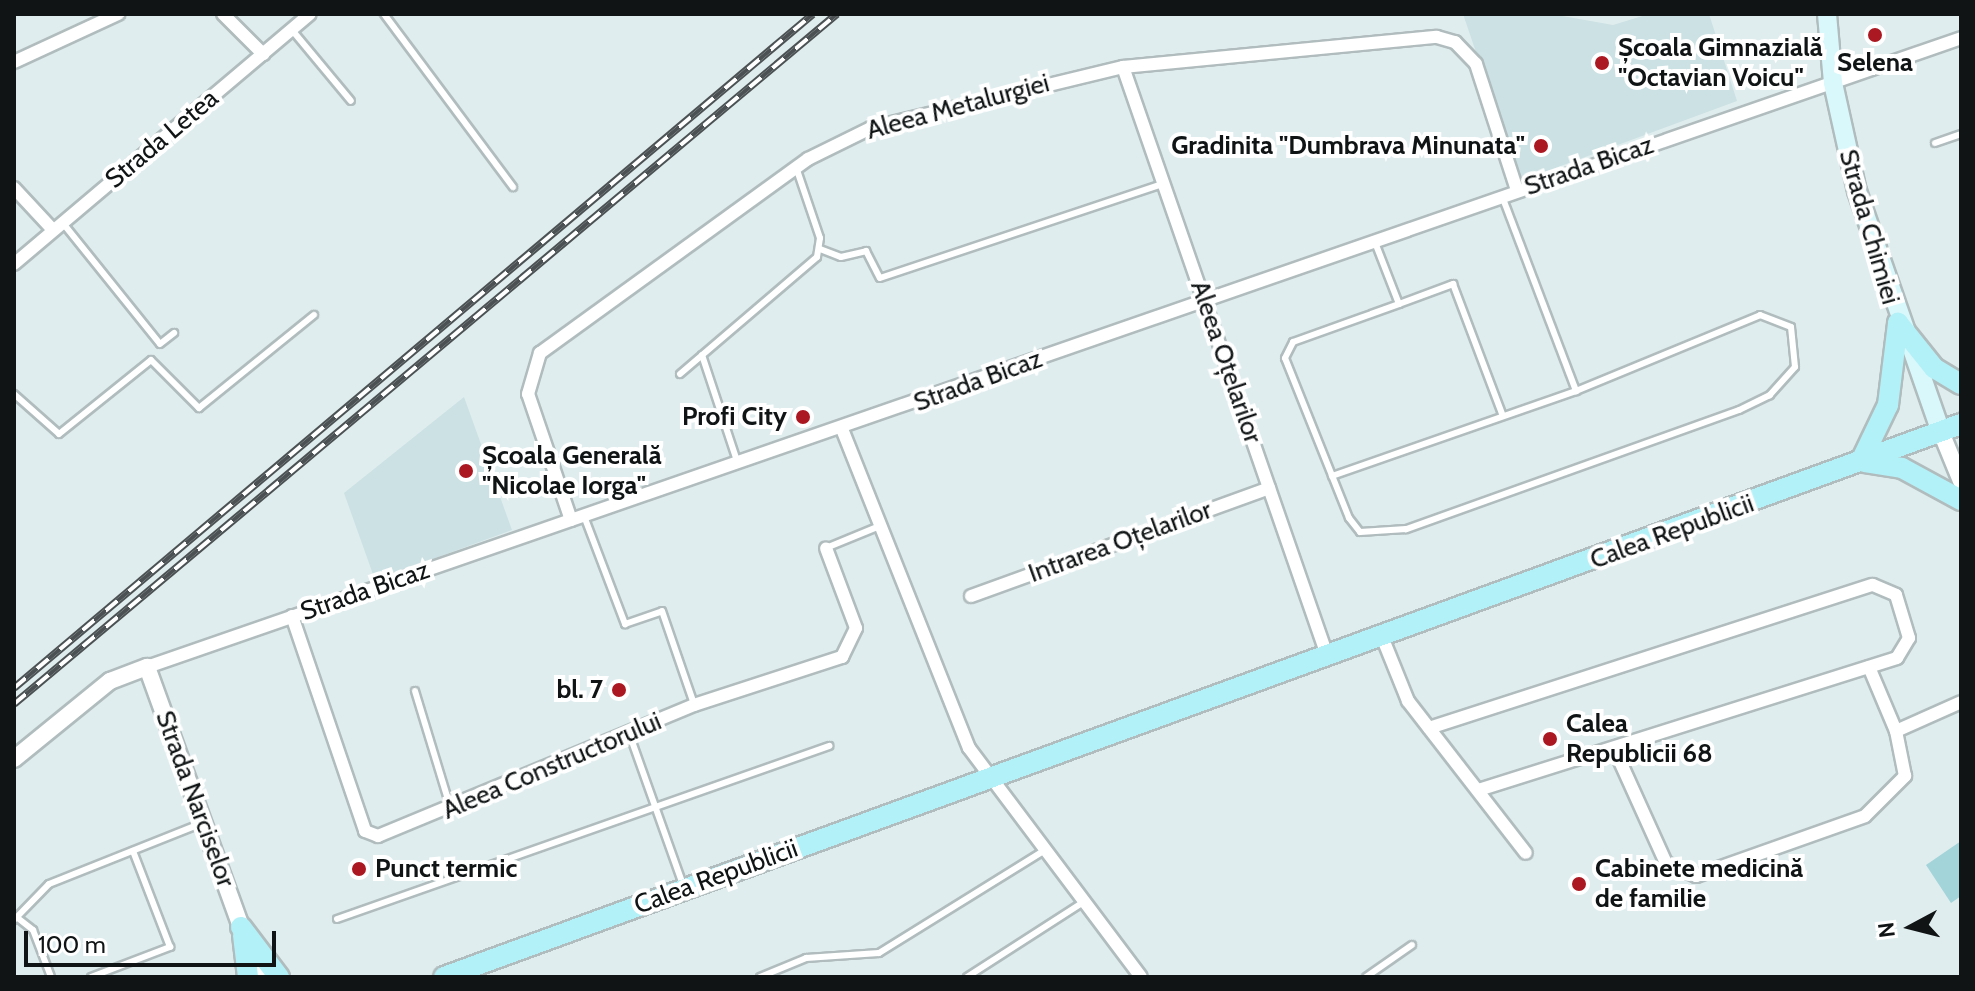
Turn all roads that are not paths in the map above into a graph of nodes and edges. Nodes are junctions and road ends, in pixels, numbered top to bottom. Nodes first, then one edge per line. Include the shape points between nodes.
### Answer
1 (118, 14) edge
2 (223, 14) edge
3 (310, 14) edge
4 (384, 14) edge
5 (1827, 14) edge
6 (291, 29) junction
7 (1961, 38) edge
8 (263, 54) junction
9 (14, 62) edge
10 (1123, 67) junction
11 (1833, 83) junction
12 (351, 101) dead end
13 (1961, 134) edge
14 (1935, 143) dead end
15 (796, 167) junction
16 (1164, 183) junction
17 (513, 187) dead end
18 (14, 188) edge
19 (1517, 190) junction
20 (1502, 196) junction
21 (58, 226) junction
22 (1374, 240) junction
23 (820, 249) junction
24 (14, 264) edge
25 (1204, 299) junction
26 (1399, 304) junction
27 (314, 315) dead end
28 (1898, 323) junction
29 (174, 333) dead end
30 (160, 344) junction
31 (702, 355) junction
32 (151, 360) junction
33 (680, 374) dead end
34 (1961, 384) edge
35 (1576, 391) junction
36 (14, 394) edge
37 (1503, 416) junction
38 (1951, 428) edge
39 (842, 429) junction
40 (1861, 461) junction
41 (738, 465) junction
42 (1332, 476) junction
43 (1961, 481) edge
44 (1269, 488) junction
45 (1961, 500) edge
46 (578, 518) junction
47 (882, 525) junction
48 (826, 548) joint
49 (971, 596) dead end
50 (292, 616) junction
51 (1383, 639) junction
52 (1328, 658) junction
53 (147, 667) junction
54 (1869, 667) junction
55 (415, 691) dead end
56 (1961, 702) edge
57 (694, 705) junction
58 (1429, 728) junction
59 (628, 731) junction
60 (1896, 731) junction
61 (829, 746) dead end
62 (1614, 748) junction
63 (14, 759) edge
64 (988, 777) junction
65 (1479, 790) junction
66 (450, 806) junction
67 (657, 810) junction
68 (203, 823) junction
69 (1047, 849) junction
70 (133, 851) junction
71 (1526, 853) dead end
72 (685, 888) junction
73 (1088, 899) junction
74 (337, 919) dead end
75 (16, 920) edge
76 (241, 927) junction
77 (1412, 945) dead end
78 (51, 977) edge
79 (91, 977) edge
80 (248, 977) edge
81 (259, 977) edge
82 (279, 977) edge
83 (444, 977) edge
84 (760, 977) edge
85 (967, 977) edge
86 (1141, 977) edge
87 (1366, 977) edge

1 - 9 street
2 - 8 street
3 - 6 street, Strada Letea
4 - 17 lane
5 - 11 main road, Strada Chimiei
6 - 8 street, Strada Letea
6 - 12 lane
7 - 11 street, Strada Bicaz
8 - 21 street, Strada Letea
10 - 15 street, Aleea Metalurgiei via 871,128
10 - 16 street, Aleea Oțelarilor
10 - 19 street, Aleea Metalurgiei via 1437,37 1455,42 1476,64
11 - 19 street, Strada Bicaz
11 - 28 main road, Strada Chimiei
13 - 14 lane
15 - 23 lane
15 - 46 street, Aleea Metalurgiei via 540,353 528,394
16 - 23 lane via 880,278 866,251 841,257
16 - 25 street, Aleea Oțelarilor
18 - 21 street
19 - 20 street, Strada Bicaz
20 - 22 street, Strada Bicaz
20 - 35 lane
21 - 24 street, Strada Letea
21 - 30 lane
22 - 25 street, Strada Bicaz
22 - 26 lane
23 - 31 lane
25 - 39 street, Strada Bicaz
25 - 44 street, Aleea Oțelarilor
26 - 37 lane via 1453,284
26 - 42 lane via 1286,349
27 - 32 lane via 199,408
28 - 34 main road via 1934,368
28 - 38 main road, Strada Chimiei
28 - 40 main road via 1888,405
29 - 30 lane
30 - 32 lane
31 - 33 lane
31 - 41 lane
32 - 36 lane via 59,434
35 - 37 lane
35 - 42 lane via 1760,315 1791,327 1798,348 1787,379 1739,410 1406,529 1360,532
37 - 42 lane
38 - 40 main road, Calea Republicii
38 - 43 street
39 - 41 street, Strada Bicaz
39 - 47 street
40 - 45 main road via 1902,468
40 - 51 main road, Calea Republicii
41 - 46 street, Strada Bicaz
44 - 49 street, Intrarea Oțelarilor
44 - 52 street, Aleea Oțelarilor
46 - 50 street, Strada Bicaz
46 - 57 lane via 625,624 662,611
47 - 48 lane
47 - 64 street via 969,748
48 - 57 street, Aleea Constructorului via 853,617 852,647
50 - 53 street, Strada Bicaz
50 - 66 street, Aleea Constructorului via 365,831 378,836
51 - 52 main road, Calea Republicii
51 - 58 street via 1408,701
52 - 64 main road, Calea Republicii
53 - 63 street, Strada Bicaz via 110,681
53 - 68 street, Strada Narciselor
54 - 58 street via 1908,650 1904,617 1886,586
54 - 60 street
54 - 62 street
55 - 66 lane
56 - 60 street
57 - 59 street, Aleea Constructorului
58 - 65 street
59 - 66 street, Aleea Constructorului
59 - 67 lane
60 - 62 street via 1905,776 1865,816 1696,876 1666,863
61 - 67 lane
62 - 65 street
64 - 69 street
64 - 72 main road, Calea Republicii
65 - 71 street
67 - 72 lane
67 - 74 lane
68 - 70 lane
68 - 76 street, Strada Narciselor
69 - 73 street
69 - 84 lane via 879,953 806,958
70 - 75 lane via 49,884
70 - 79 lane via 170,947
72 - 83 main road, Calea Republicii
73 - 85 lane
73 - 86 street
75 - 78 lane via 33,930
76 - 80 main road
76 - 81 street, Strada Narciselor
76 - 82 main road
77 - 87 lane

